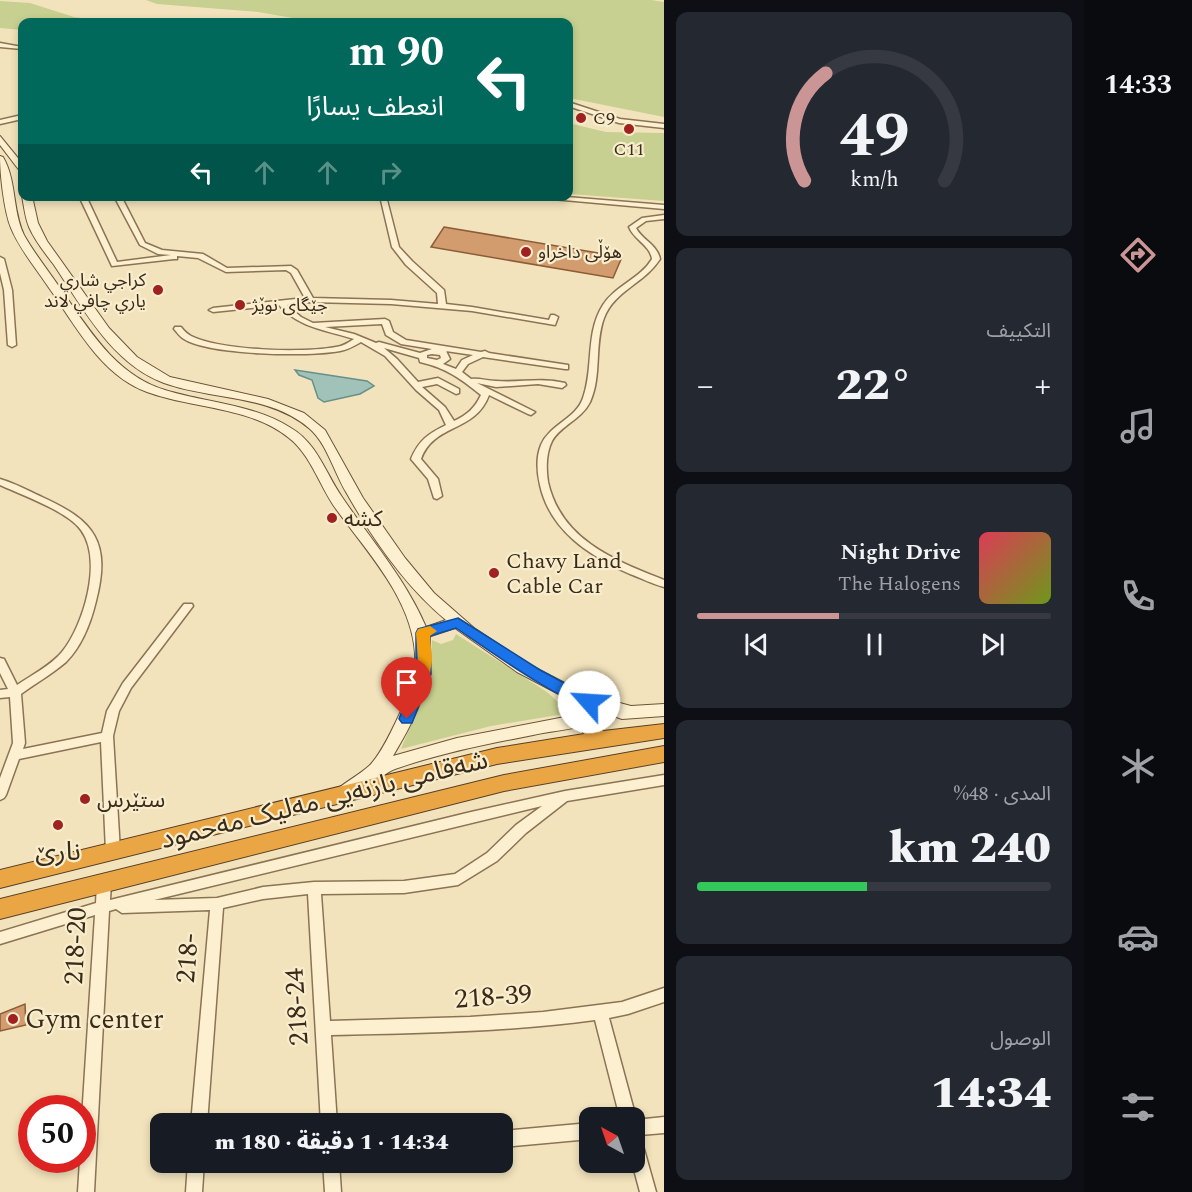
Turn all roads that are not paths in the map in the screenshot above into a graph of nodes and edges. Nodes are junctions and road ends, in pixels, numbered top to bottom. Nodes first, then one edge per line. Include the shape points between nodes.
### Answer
1 (0, 45) edge
2 (18, 47) edge
3 (573, 106) edge
4 (18, 118) edge
5 (0, 122) edge
6 (664, 126) edge
7 (0, 139) edge
8 (18, 163) edge
9 (1, 164) edge
10 (573, 200) edge
11 (28, 201) edge
12 (84, 201) edge
13 (120, 201) edge
14 (384, 201) edge
15 (664, 207) edge
16 (664, 217) edge
17 (192, 254) junction
18 (0, 259) edge
19 (310, 300) junction
20 (280, 303) junction
21 (442, 306) junction
22 (213, 310) dead end
23 (554, 317) dead end
24 (313, 324) junction
25 (178, 329) dead end
26 (362, 339) junction
27 (12, 345) dead end
28 (485, 353) junction
29 (422, 356) junction
30 (436, 364) junction
31 (566, 367) dead end
32 (458, 372) junction
33 (472, 381) junction
34 (417, 385) junction
35 (562, 385) dead end
36 (481, 388) junction
37 (456, 390) dead end
38 (531, 412) dead end
39 (451, 426) junction
40 (0, 482) edge
41 (437, 496) dead end
42 (664, 584) edge
43 (188, 606) dead end
44 (458, 622) junction
45 (423, 633) junction
46 (0, 662) edge
47 (15, 692) junction
48 (0, 694) edge
49 (664, 710) edge
50 (630, 712) junction
51 (587, 719) junction
52 (664, 731) edge
53 (107, 736) junction
54 (597, 739) junction
55 (664, 754) edge
56 (15, 755) junction
57 (377, 770) junction
58 (664, 780) edge
59 (346, 792) junction
60 (0, 795) edge
61 (565, 796) junction
62 (113, 850) junction
63 (0, 879) edge
64 (104, 883) junction
65 (314, 888) junction
66 (217, 904) junction
67 (103, 907) junction
68 (0, 909) edge
69 (0, 938) edge
70 (664, 995) edge
71 (600, 1012) junction
72 (323, 1028) junction
73 (625, 1107) edge
74 (200, 1113) edge
75 (328, 1113) edge
76 (664, 1125) edge
77 (645, 1127) edge
78 (579, 1132) edge
79 (513, 1138) edge
80 (195, 1173) edge
81 (332, 1173) edge
82 (643, 1173) edge
83 (86, 1192) edge
84 (194, 1192) edge
85 (333, 1192) edge
86 (648, 1192) edge

1 - 2 street
3 - 6 street via 614,120
4 - 5 street
7 - 8 main road
9 - 45 main road via 9,177 16,229 114,367 155,393 241,411 296,436 409,602
10 - 15 street
11 - 44 main road via 36,231 110,337 141,366 164,379 275,407 296,414 317,429 355,497 401,562 428,596
12 - 17 street via 116,264
13 - 17 street via 142,244 161,252
14 - 21 street via 396,247 441,292
16 - 42 street via 644,219 632,227 635,235 654,251 656,259 648,271 605,307 595,336 587,400 548,441 543,472 548,502 565,528 615,562
17 - 19 street via 226,270 288,268
18 - 27 street via 8,290
19 - 20 street
19 - 21 street
20 - 22 street
20 - 24 street via 294,318
21 - 23 street via 552,323
24 - 26 street
24 - 28 street via 386,321 389,333 400,340
25 - 26 street via 184,337 201,342 267,352 334,350
26 - 29 street
26 - 34 street via 393,357
28 - 31 street
28 - 32 street via 463,364
29 - 30 street via 426,362
29 - 30 street via 432,351 445,355 444,361
30 - 32 street
32 - 33 street
33 - 35 street via 502,384 537,380
33 - 36 street
34 - 37 street via 438,381
34 - 39 street via 443,408
36 - 38 street
36 - 39 street via 485,394 480,406
39 - 41 street via 427,440 417,454 418,462 433,479
40 - 47 street via 70,516 84,526 94,542 96,575 83,626 66,654
43 - 53 street via 127,686 113,711
44 - 45 main road
44 - 50 main road via 571,694 606,709
45 - 57 main road via 425,659 420,687
46 - 47 street
47 - 48 street
47 - 56 street via 19,743
49 - 50 main road
50 - 51 main road
51 - 54 highway
51 - 57 main road via 457,744
52 - 54 highway, شەقامی بازنەیی مەلیک مەحمود
53 - 56 street
53 - 62 street
54 - 59 highway, شەقامی بازنەیی مەلیک مەحمود via 497,756
55 - 64 highway, شەقامی بازنەیی مەلیک مەحمود via 504,783
56 - 60 street
57 - 59 main road
58 - 61 street
59 - 62 highway, شەقامی بازنەیی مەلیک مەحمود
61 - 65 street via 492,857 458,879 404,887
61 - 67 street
62 - 63 highway, شەقامی بازنەیی مەلیک مەحمود
64 - 67 street, 218-20
64 - 68 highway, شەقامی بازنەیی مەلیک مەحمود
65 - 66 street via 263,893
65 - 72 street, 218-24
66 - 67 street
66 - 74 street, 218-
67 - 69 street
67 - 83 street, 218-20
70 - 71 street, 218-39 via 620,1010
71 - 72 street, 218-39 via 468,1025
71 - 73 street
72 - 75 street, 218-24
76 - 77 street
78 - 79 street
80 - 84 street
81 - 85 street
82 - 86 street

